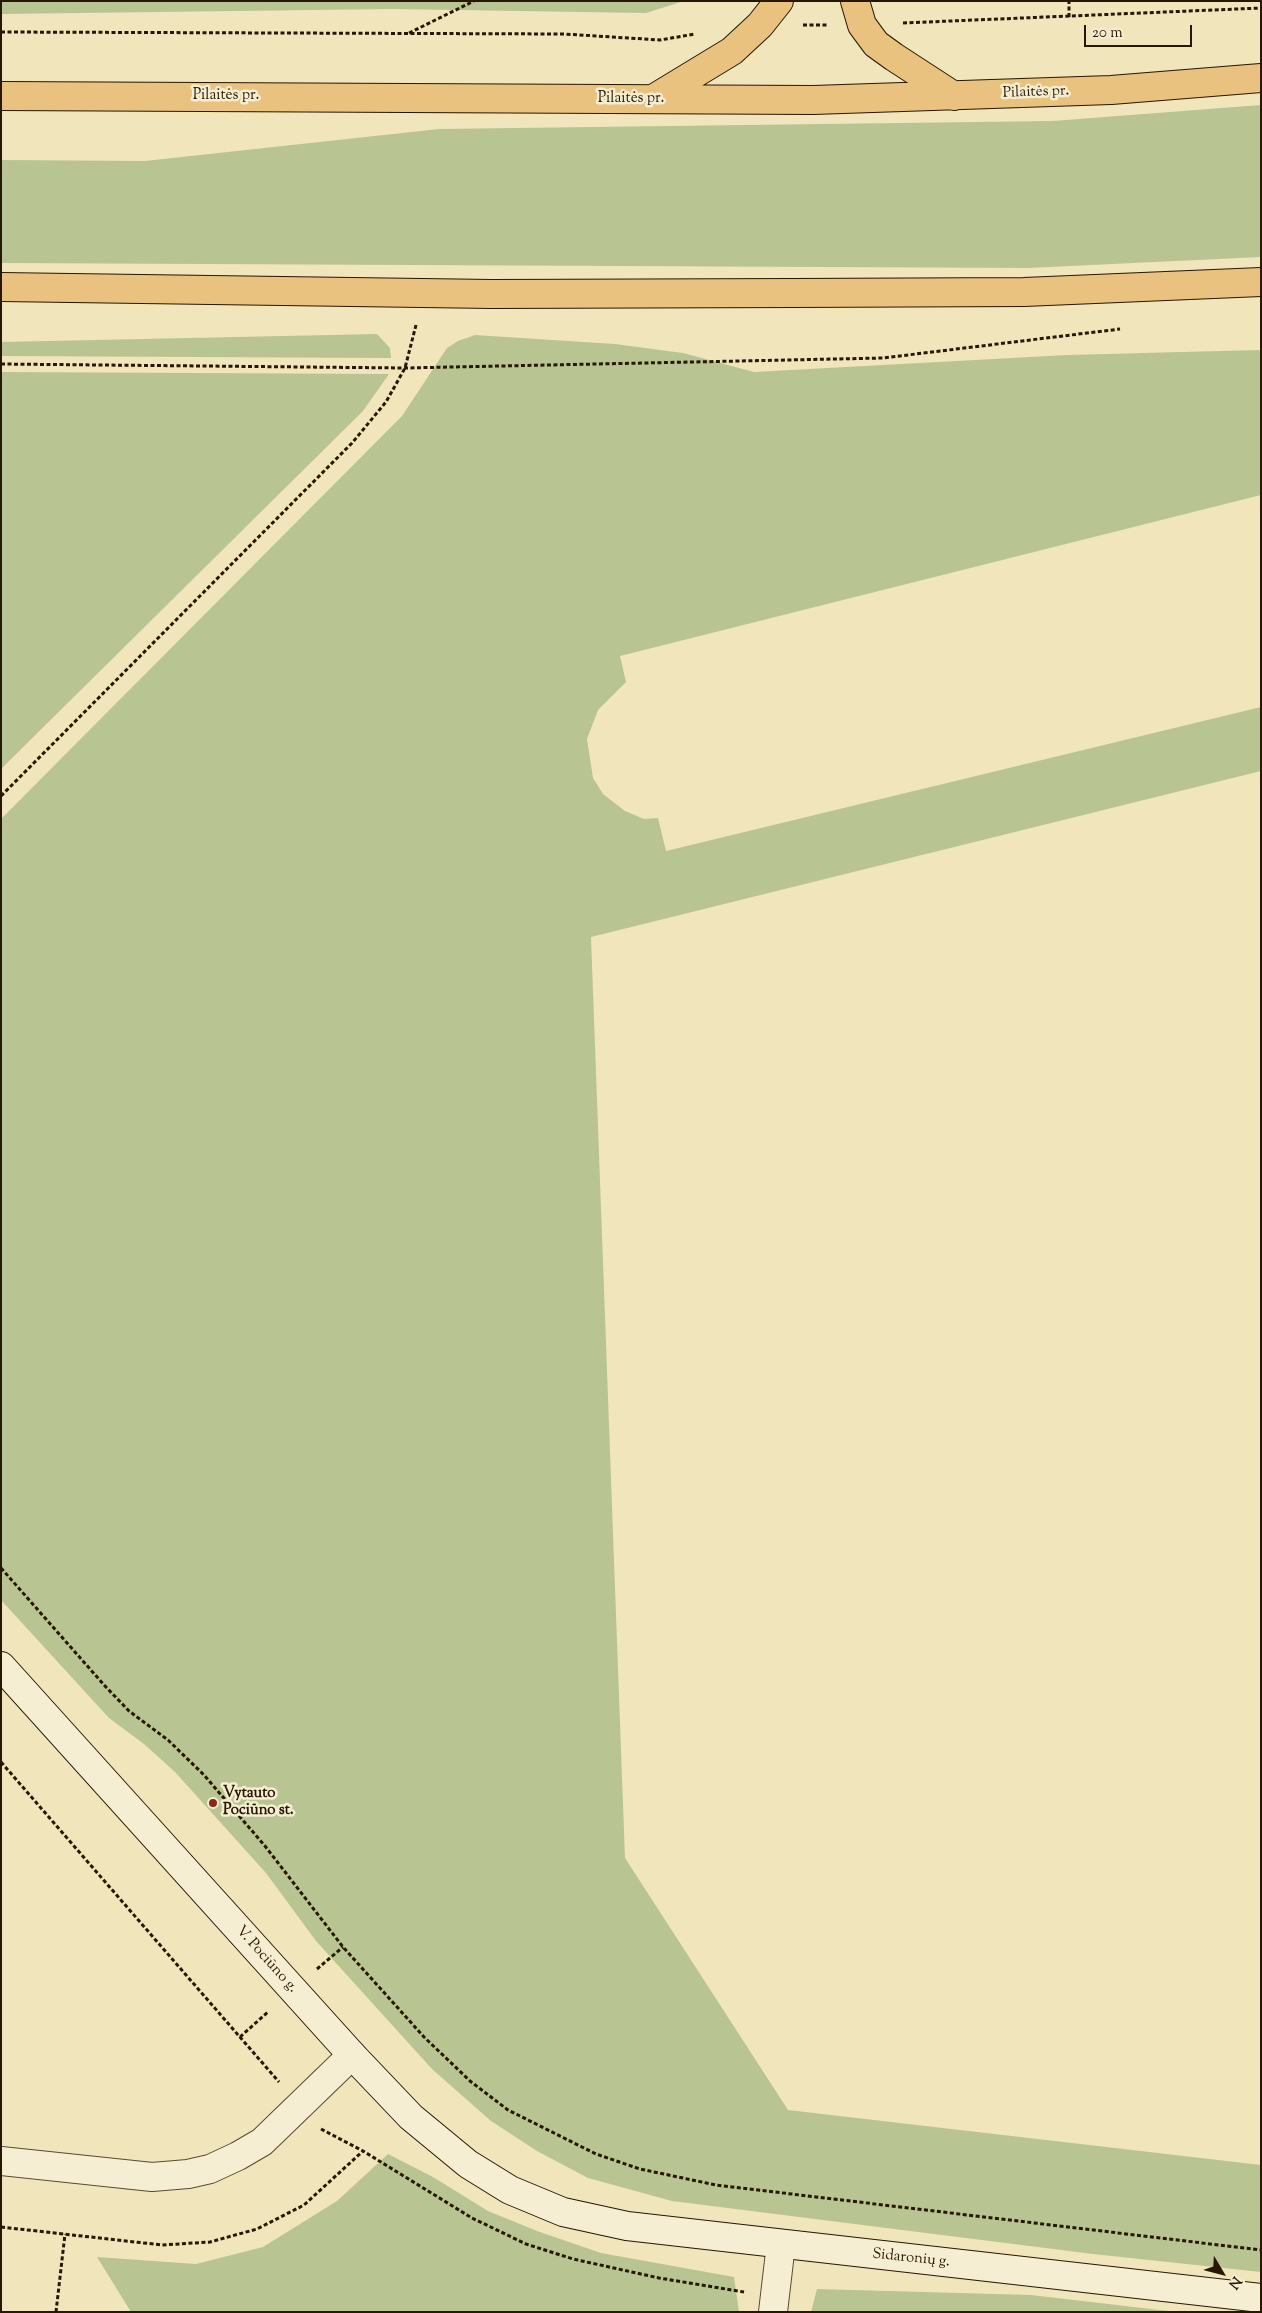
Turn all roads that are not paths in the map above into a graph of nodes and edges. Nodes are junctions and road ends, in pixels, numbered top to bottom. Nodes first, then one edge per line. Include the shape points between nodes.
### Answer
1 (779, 1) edge
2 (858, 13) edge
3 (1261, 78) edge
4 (1, 96) edge
5 (954, 96) junction
6 (652, 99) junction
7 (1261, 282) edge
8 (1, 287) edge
9 (1, 1666) edge
10 (352, 2055) junction
11 (1, 2161) edge
12 (563, 2212) joint
13 (781, 2244) junction
14 (1261, 2298) edge
15 (773, 2312) edge

1 - 6 main road via 760,25 732,51
2 - 5 main road via 876,44
3 - 5 main road, Pilaitės pr. via 1111,90
4 - 6 main road, Pilaitės pr.
5 - 6 main road, Pilaitės pr. via 813,100
7 - 8 main road via 1014,292 418,292
9 - 10 main road, V. Pociūno g.
10 - 11 main road via 262,2142 210,2168 188,2174 152,2177
10 - 12 main road, V. Pociūno g. via 412,2117 468,2164 510,2190
12 - 13 main road, Sidaronių g. via 627,2226
13 - 14 main road, Sidaronių g.
13 - 15 main road

